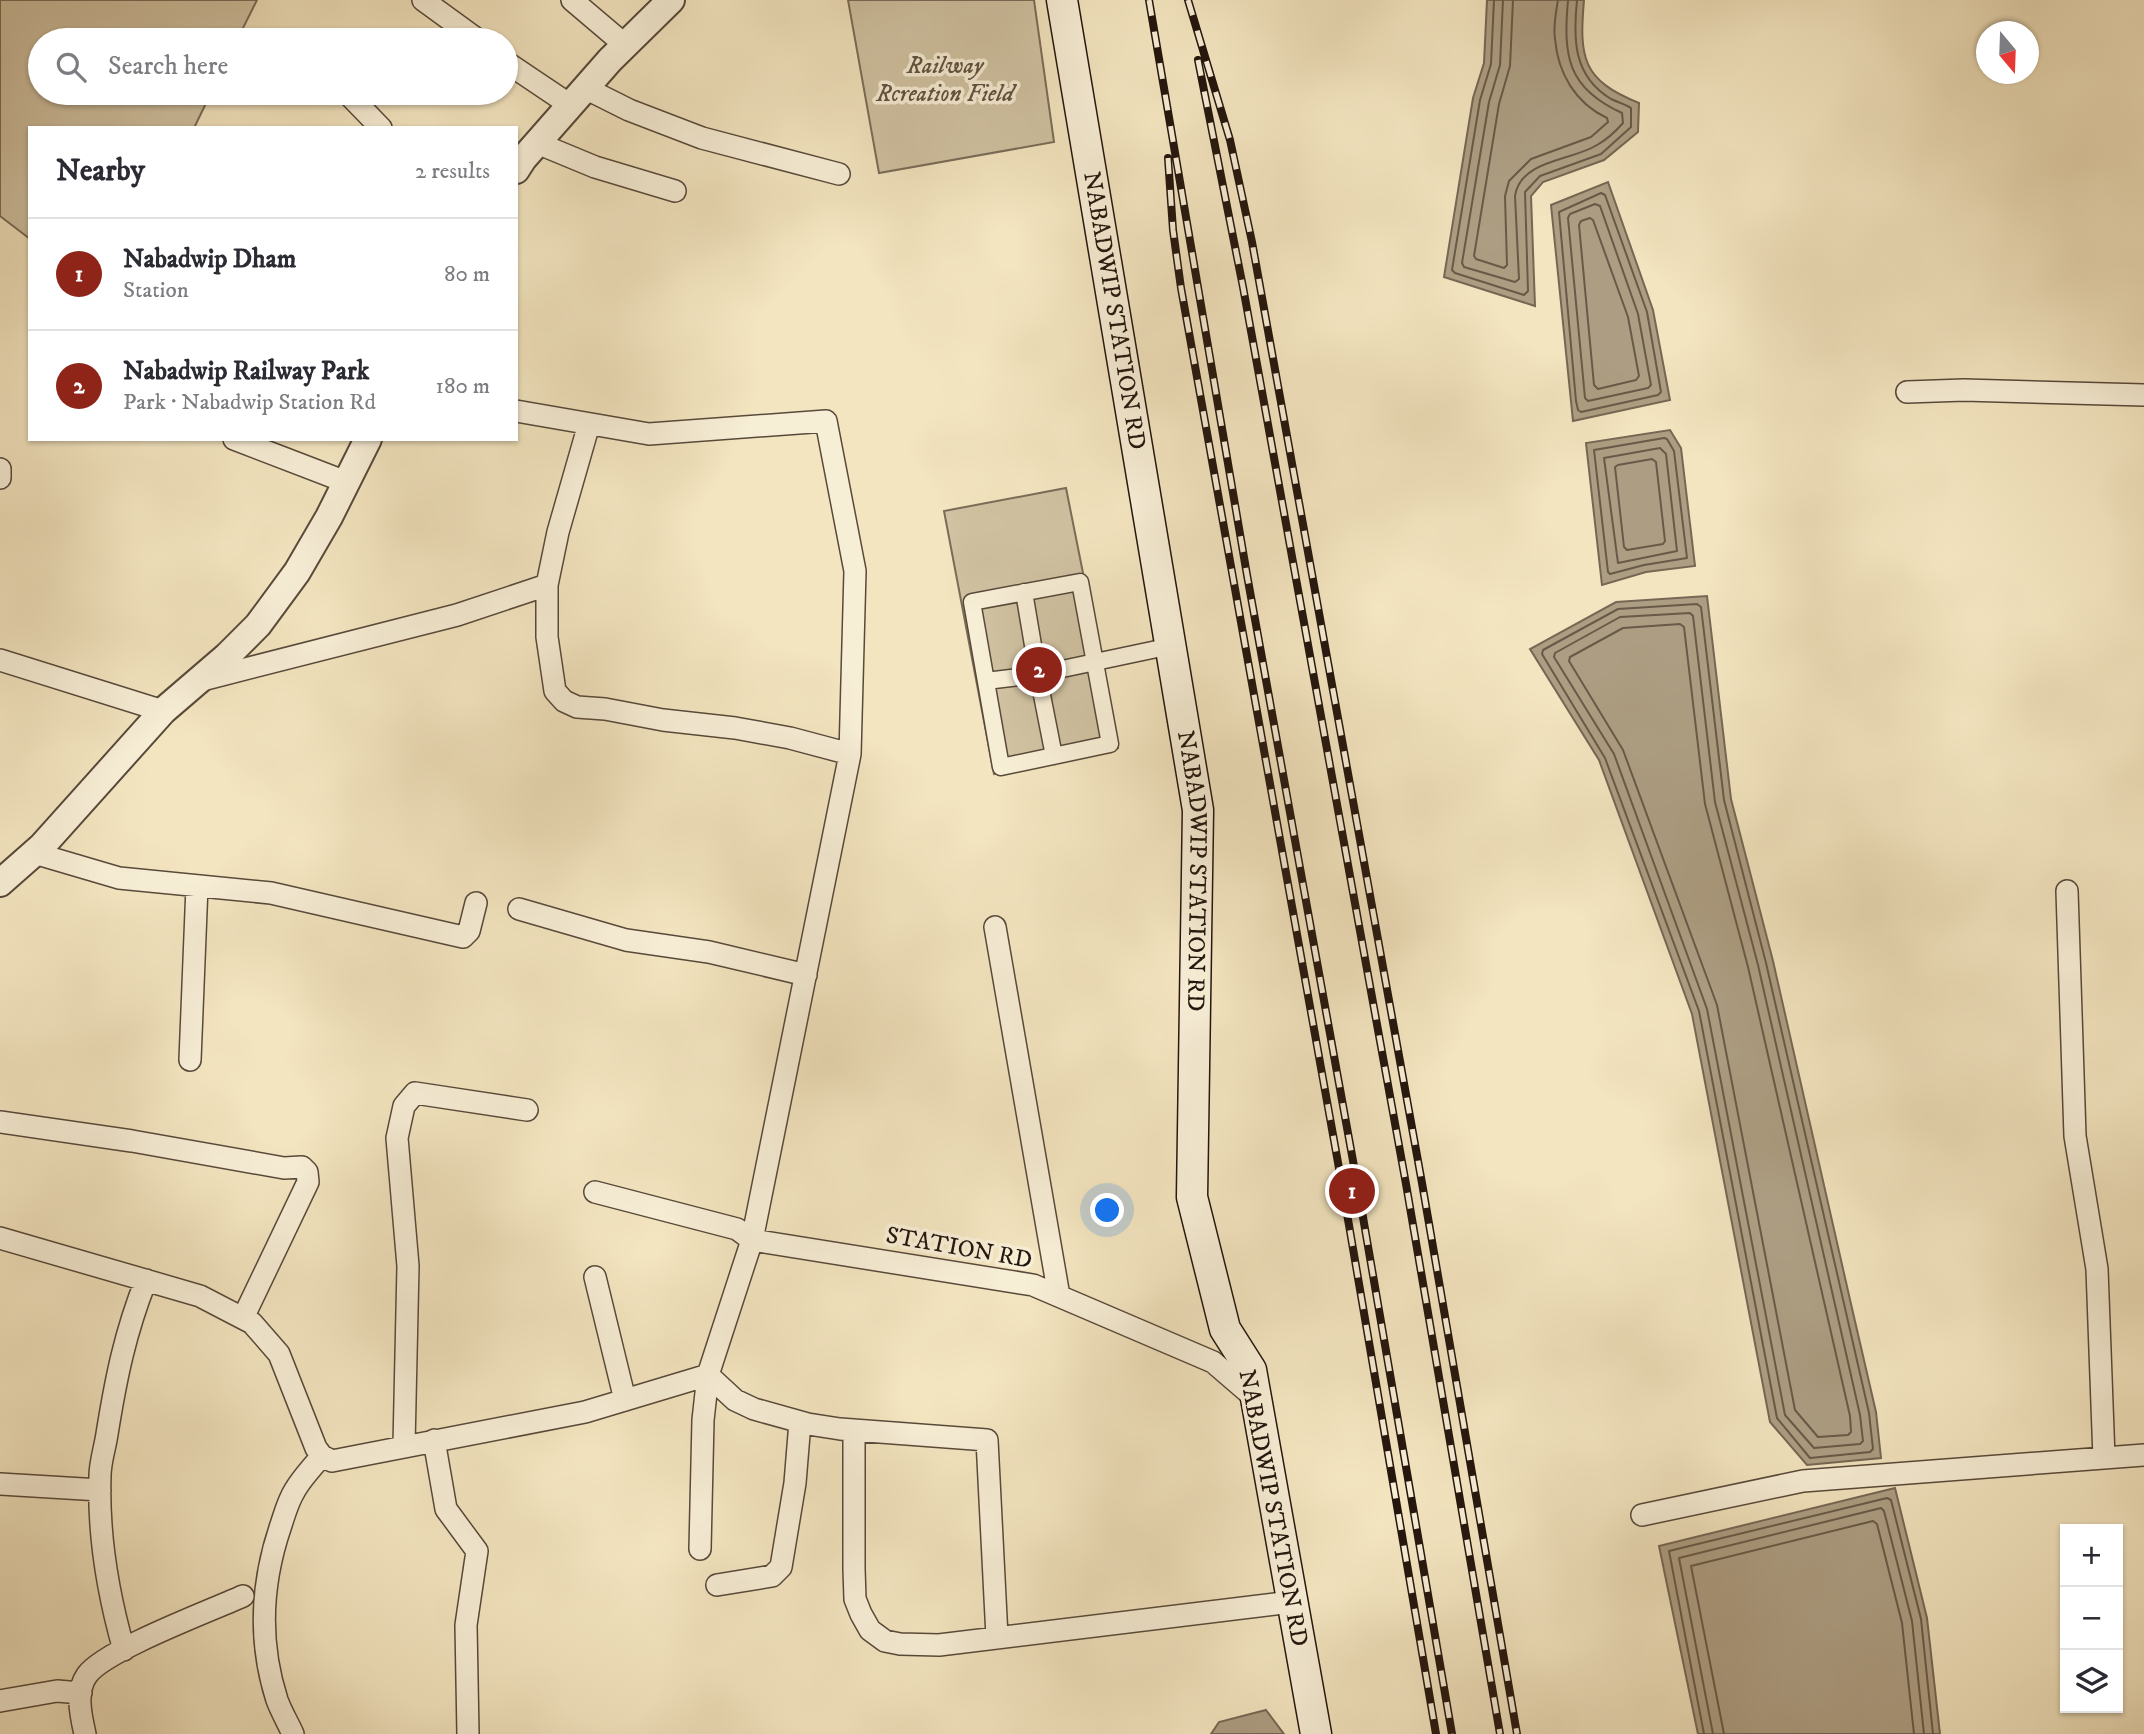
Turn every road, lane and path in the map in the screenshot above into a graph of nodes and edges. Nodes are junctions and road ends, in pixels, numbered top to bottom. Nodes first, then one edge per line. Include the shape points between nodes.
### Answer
1 (423, 0) edge
2 (572, 0) edge
3 (671, 0) edge
4 (1062, 0) edge
5 (593, 8) edge
6 (462, 28) edge
7 (625, 44) junction
8 (518, 68) edge
9 (577, 97) junction
10 (359, 105) edge
11 (379, 126) edge
12 (537, 143) junction
13 (518, 167) edge
14 (839, 174) dead end
15 (676, 191) dead end
16 (1907, 392) dead end
17 (2144, 395) edge
18 (518, 411) edge
19 (589, 424) junction
20 (239, 441) edge
21 (367, 441) edge
22 (0, 469) edge
23 (0, 478) edge
24 (346, 482) junction
25 (547, 586) junction
26 (1024, 592) junction
27 (1171, 646) junction
28 (0, 660) edge
29 (1094, 661) junction
30 (1038, 674) junction
31 (986, 681) junction
32 (197, 682) junction
33 (163, 711) junction
34 (850, 754) junction
35 (1054, 756) junction
36 (34, 853) junction
37 (0, 883) edge
38 (197, 886) junction
39 (2067, 891) dead end
40 (476, 903) dead end
41 (519, 909) dead end
42 (995, 927) dead end
43 (806, 975) junction
44 (190, 1060) dead end
45 (527, 1110) dead end
46 (0, 1122) edge
47 (595, 1192) dead end
48 (0, 1238) edge
49 (752, 1240) junction
50 (595, 1277) dead end
51 (146, 1280) junction
52 (1059, 1296) junction
53 (243, 1318) junction
54 (708, 1375) junction
55 (1256, 1399) junction
56 (625, 1400) junction
57 (800, 1422) junction
58 (854, 1430) junction
59 (434, 1440) junction
60 (404, 1445) junction
61 (2144, 1455) edge
62 (322, 1456) junction
63 (2104, 1458) junction
64 (0, 1484) edge
65 (100, 1490) junction
66 (1643, 1515) dead end
67 (700, 1549) dead end
68 (717, 1585) dead end
69 (243, 1596) dead end
70 (1291, 1602) junction
71 (997, 1637) junction
72 (124, 1650) junction
73 (81, 1693) junction
74 (0, 1701) edge
75 (85, 1734) edge
76 (293, 1734) edge
77 (468, 1734) edge
78 (1316, 1734) edge

1 - 6 street
2 - 5 street
3 - 7 street
4 - 27 main road, NABADWIP STATION RD
5 - 7 street
7 - 9 street
8 - 9 street
9 - 12 street
9 - 14 street via 629,110 702,138
10 - 11 street
12 - 13 street
12 - 15 street via 595,167
16 - 17 street
18 - 19 street
19 - 25 street
19 - 34 street via 649,434 825,421 855,571
20 - 24 street
21 - 24 street
22 - 23 street
24 - 32 street via 296,572 258,625
25 - 32 street via 457,615
25 - 34 street via 547,637 555,691 564,701 577,707 762,733
26 - 29 street via 1080,582
26 - 30 street
26 - 31 street via 972,602
27 - 29 street
27 - 55 main road, NABADWIP STATION RD via 1198,810 1192,1197 1225,1329 1251,1370
28 - 33 street
29 - 30 street
29 - 35 street via 1110,744
30 - 31 street
30 - 35 street
31 - 35 street via 1002,767
32 - 33 street
33 - 36 street
34 - 43 street
36 - 37 street
36 - 38 street via 119,878
38 - 40 street via 271,893 463,937
38 - 44 street
39 - 63 street via 2075,1136 2097,1269
41 - 43 street via 626,940 709,952
42 - 52 street
43 - 49 street
45 - 60 street via 415,1093 404,1106 397,1139 408,1266
46 - 53 street via 284,1168 302,1167 308,1182
47 - 49 street, STATION RD via 737,1229
48 - 51 street
49 - 52 street, STATION RD via 1033,1285
49 - 54 street
50 - 56 street
51 - 53 street via 200,1296
51 - 65 street via 121,1355
52 - 55 street, STATION RD via 1213,1362
53 - 62 street via 279,1354
54 - 56 street
54 - 57 street via 735,1400
54 - 67 street
55 - 70 main road, NABADWIP STATION RD
56 - 59 street via 585,1412
57 - 58 street
57 - 68 street via 781,1567 772,1576
58 - 71 street via 987,1440
58 - 71 street via 855,1599 870,1630 885,1641 915,1645
59 - 60 street
59 - 77 street via 446,1509 477,1550 466,1625
60 - 62 street via 332,1461
61 - 63 street
62 - 76 street via 290,1500 265,1581 264,1637 278,1700
63 - 66 street via 1803,1481
64 - 65 street
65 - 72 street via 110,1601
69 - 72 street
70 - 71 street
70 - 78 main road, NABADWIP STATION RD
72 - 73 street via 96,1666
73 - 74 street via 31,1693
73 - 75 street

